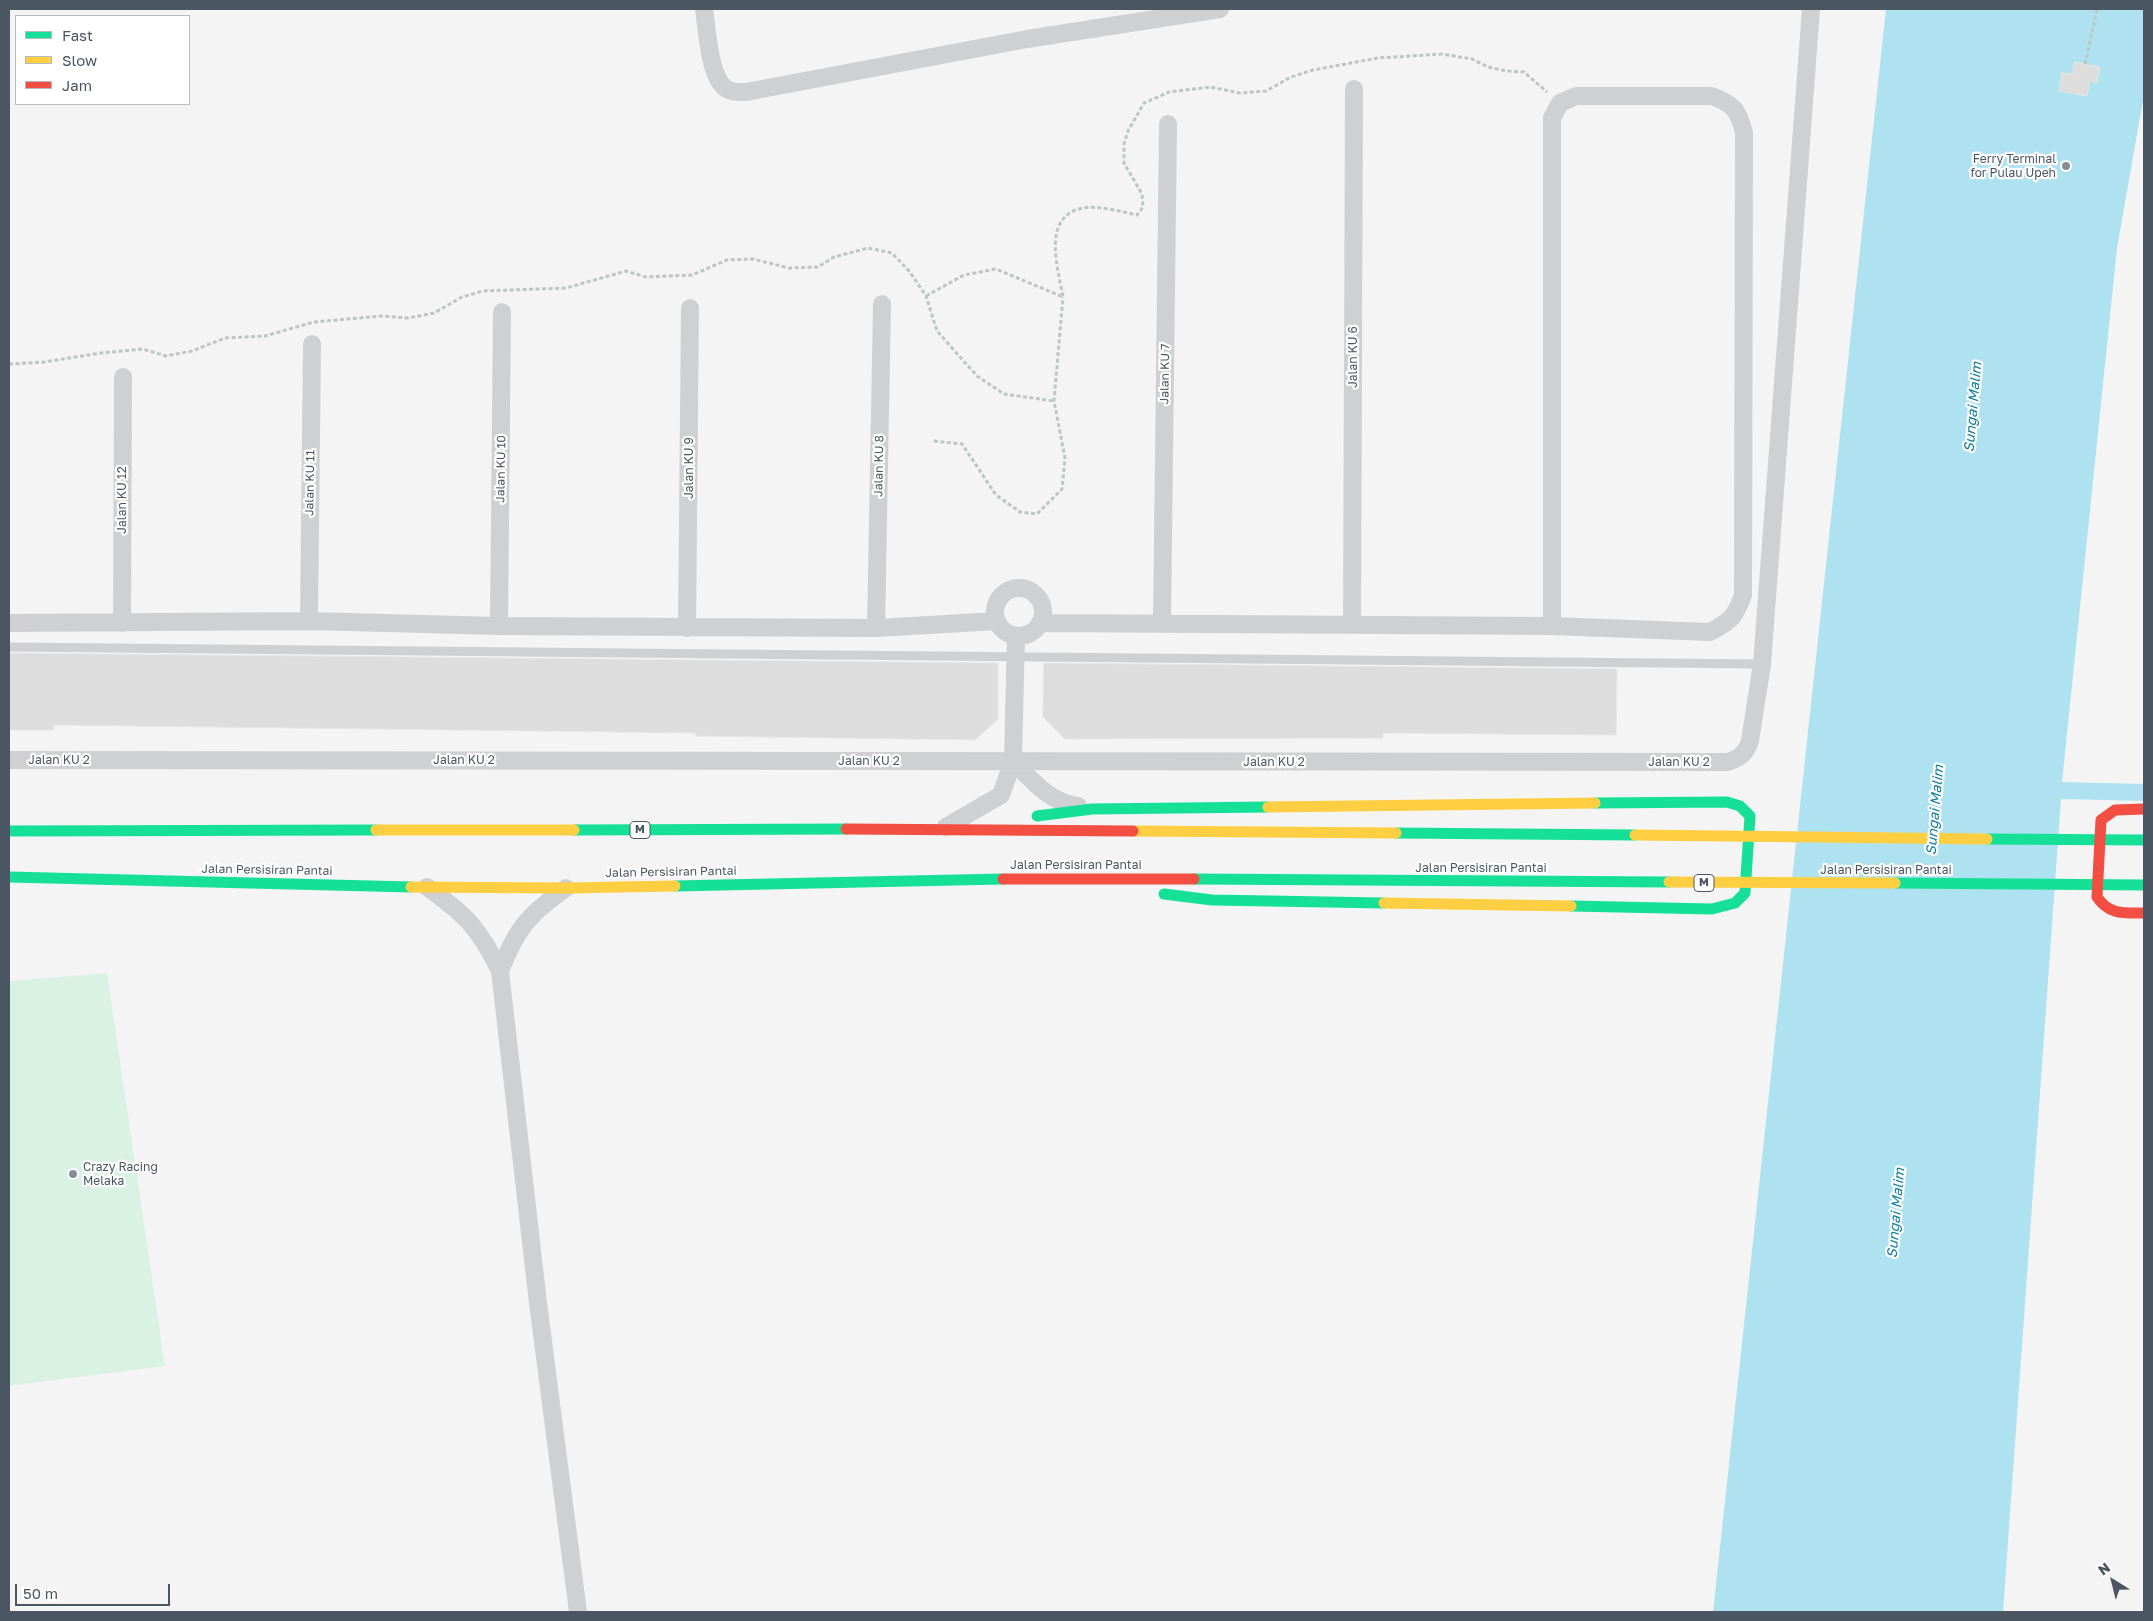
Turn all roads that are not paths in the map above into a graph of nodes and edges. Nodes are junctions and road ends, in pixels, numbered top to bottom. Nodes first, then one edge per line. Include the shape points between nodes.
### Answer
1 (704, 9) edge
2 (1220, 9) edge
3 (1810, 9) edge
4 (1354, 89) dead end
5 (1168, 124) dead end
6 (882, 304) dead end
7 (690, 308) dead end
8 (502, 312) dead end
9 (312, 344) dead end
10 (123, 376) dead end
11 (308, 621) junction
12 (997, 621) junction
13 (9, 623) edge
14 (122, 623) junction
15 (1040, 623) junction
16 (1162, 624) junction
17 (1352, 625) junction
18 (499, 626) junction
19 (1552, 626) junction
20 (687, 628) junction
21 (876, 628) junction
22 (1016, 636) junction
23 (9, 647) edge
24 (1016, 658) junction
25 (1762, 664) junction
26 (9, 760) edge
27 (1013, 761) junction
28 (1092, 809) junction
29 (2144, 809) edge
30 (941, 829) junction
31 (9, 831) edge
32 (2144, 840) edge
33 (9, 877) edge
34 (1079, 878) junction
35 (2144, 885) edge
36 (427, 888) junction
37 (566, 888) junction
38 (2144, 913) edge
39 (500, 971) junction
40 (578, 1612) edge

1 - 2 street via 716,77 724,87 734,92 1027,39
3 - 25 street
4 - 17 street, Jalan KU 6
5 - 16 street, Jalan KU 7
6 - 21 street, Jalan KU 8
7 - 20 street, Jalan KU 9
8 - 18 street, Jalan KU 10
9 - 11 street, Jalan KU 11
10 - 14 street, Jalan KU 12
11 - 14 street
11 - 18 street
12 - 15 street via 995,613 1000,598 1005,592 1021,588 1040,600 1043,616
12 - 21 street
12 - 22 street via 1005,631
13 - 14 street
15 - 16 street
15 - 22 street via 1030,633
16 - 17 street
17 - 19 street
18 - 20 street
19 - 19 street via 1710,632 1728,622 1737,612 1743,595 1744,133 1740,117 1726,101 1711,96 1576,96 1560,103 1552,118
20 - 21 street
22 - 24 street
23 - 24 lane
24 - 25 lane
24 - 27 street
25 - 27 street, Jalan KU 2 via 1748,746 1738,759 1728,762
26 - 27 street, Jalan KU 2
27 - 28 street via 1045,793 1063,804
27 - 30 street via 1001,795
28 - 30 main road
28 - 34 main road via 1727,802 1745,808 1750,816 1745,893 1740,902 1720,908 1212,900 1148,892
29 - 38 main road via 2113,809 2101,820 2097,897 2101,905 2115,913
30 - 31 main road, M
30 - 32 main road, M
33 - 36 main road, Jalan Persisiran Pantai / M
34 - 35 main road, Jalan Persisiran Pantai / M
34 - 37 main road, Jalan Persisiran Pantai / M
36 - 37 main road, Jalan Persisiran Pantai / M
36 - 39 street via 473,925
37 - 39 street via 526,921 512,941
39 - 40 street

